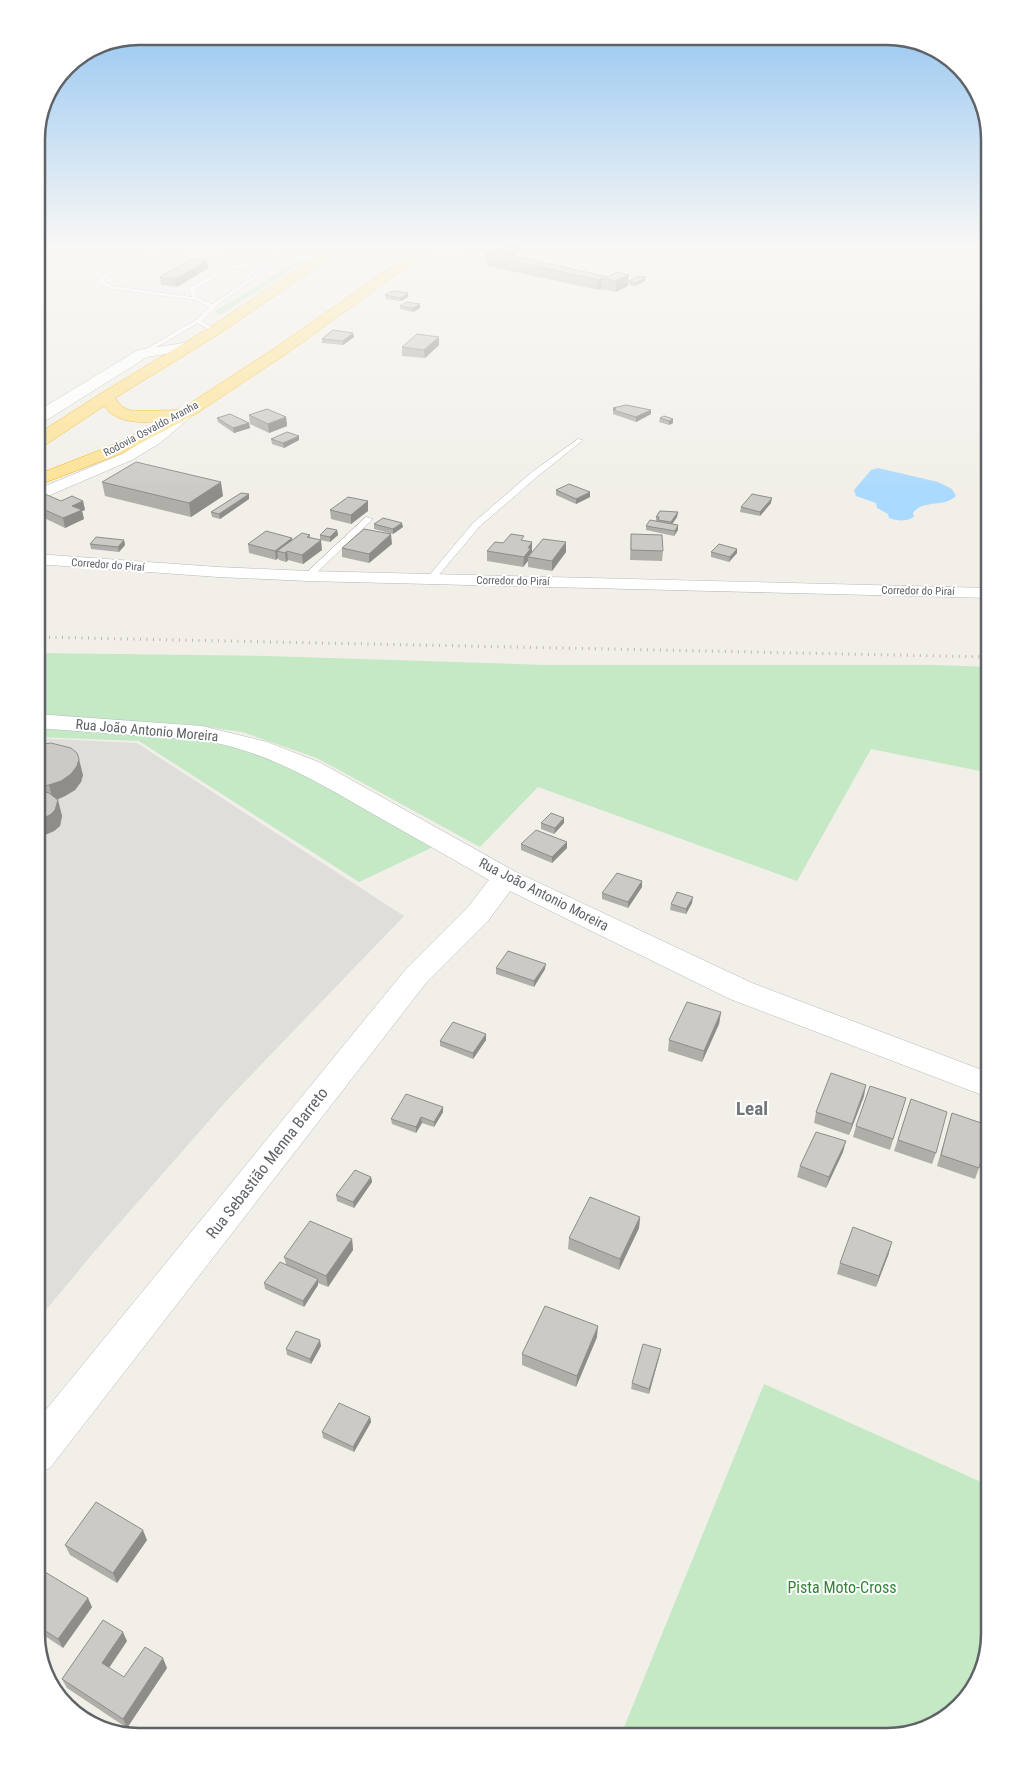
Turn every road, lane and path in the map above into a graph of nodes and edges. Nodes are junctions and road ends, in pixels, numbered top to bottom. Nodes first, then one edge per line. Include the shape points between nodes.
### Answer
1 (186, 328) edge
2 (209, 328) edge
3 (219, 328) edge
4 (314, 328) edge
5 (214, 331) junction
6 (190, 346) junction
7 (143, 353) junction
8 (106, 397) junction
9 (45, 413) edge
10 (187, 413) junction
11 (45, 437) edge
12 (580, 440) dead end
13 (45, 477) edge
14 (45, 492) edge
15 (370, 519) dead end
16 (45, 560) edge
17 (308, 576) junction
18 (430, 580) junction
19 (981, 592) edge
20 (45, 722) edge
21 (506, 878) junction
22 (981, 1083) edge
23 (45, 1443) edge

1 - 7 lane
2 - 5 lane
3 - 5 highway
4 - 10 highway, Rodovia Osvaldo Aranha
5 - 6 highway
6 - 7 main road
6 - 8 highway
7 - 9 main road
8 - 10 highway via 116,410 128,416
8 - 11 highway
10 - 13 highway, Rodovia Osvaldo Aranha via 120,448
10 - 14 street via 155,440 127,457
12 - 18 lane via 476,525
15 - 17 lane
16 - 17 street, Corredor do Piraí
17 - 18 street, Corredor do Piraí
18 - 19 street, Corredor do Piraí
20 - 21 main road, Rua João Antonio Moreira via 224,736 282,755 312,768
21 - 22 main road, Rua João Antonio Moreira via 741,991
21 - 23 main road, Rua Sebastião Menna Barreto via 478,914 416,976

